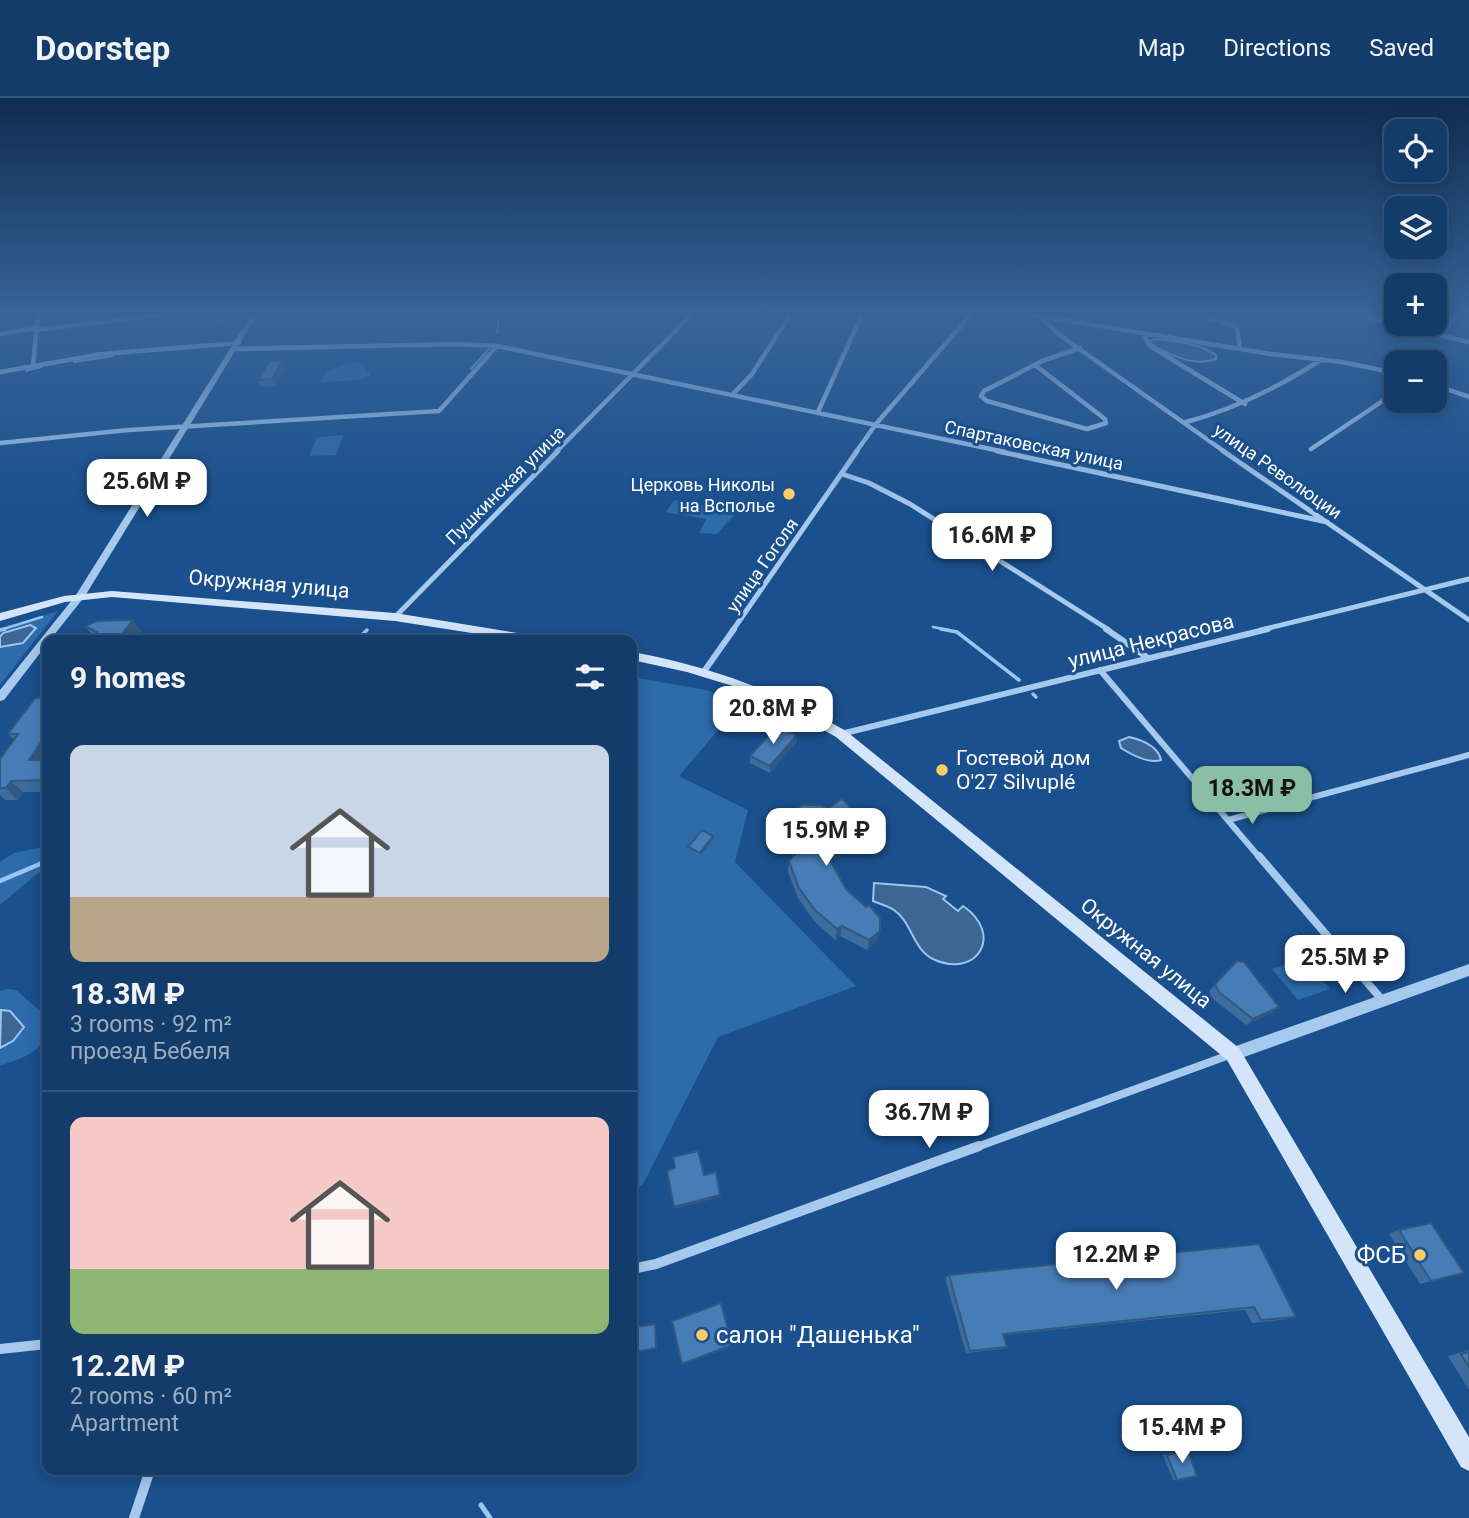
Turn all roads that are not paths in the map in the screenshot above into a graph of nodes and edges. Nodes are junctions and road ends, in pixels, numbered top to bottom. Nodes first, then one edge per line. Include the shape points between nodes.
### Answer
1 (217, 378) edge
2 (468, 378) edge
3 (630, 378) edge
4 (655, 378) edge
5 (748, 378) edge
6 (833, 378) edge
7 (916, 378) edge
8 (1009, 378) edge
9 (1052, 378) edge
10 (1123, 378) edge
11 (1203, 378) edge
12 (1293, 378) edge
13 (1447, 389) edge
14 (733, 394) junction
15 (1469, 397) edge
16 (1384, 400) edge
17 (1245, 404) junction
18 (818, 412) junction
19 (1186, 422) junction
20 (876, 424) junction
21 (188, 426) junction
22 (0, 443) edge
23 (1311, 449) dead end
24 (842, 474) junction
25 (1327, 523) junction
26 (1469, 579) edge
27 (1425, 589) junction
28 (80, 596) junction
29 (0, 617) edge
30 (395, 617) junction
31 (1469, 620) edge
32 (49, 635) edge
33 (505, 635) edge
34 (42, 644) edge
35 (637, 657) edge
36 (1148, 658) junction
37 (705, 670) junction
38 (1100, 670) junction
39 (0, 697) edge
40 (841, 734) junction
41 (1469, 755) edge
42 (1228, 820) junction
43 (1469, 970) edge
44 (1383, 1000) junction
45 (1233, 1054) junction
46 (637, 1268) edge
47 (42, 1344) edge
48 (0, 1349) edge
49 (1469, 1459) edge
50 (148, 1475) edge
51 (134, 1518) edge

1 - 21 street
2 - 21 street via 439,411
3 - 30 street, Пушкинская улица
4 - 14 street, Спартаковская улица
5 - 14 street
6 - 18 street
7 - 20 street, улица Гоголя
8 - 9 street via 981,396 1087,429 1107,422
10 - 19 street, улица Революции
11 - 17 street
12 - 17 street
13 - 15 street
14 - 18 street, Спартаковская улица
16 - 23 street
17 - 19 street
18 - 20 street, Спартаковская улица
19 - 25 street, улица Революции
20 - 24 street, улица Гоголя
20 - 25 street, Спартаковская улица
21 - 22 street
21 - 28 street
24 - 36 street via 910,504
24 - 37 street, улица Гоголя
25 - 27 street, улица Революции
26 - 27 street, улица Некрасова
27 - 31 street, улица Революции
27 - 36 street, улица Некрасова
28 - 29 main road, Окружная улица
28 - 30 main road, Окружная улица via 128,595
28 - 32 street
30 - 33 main road, Окружная улица
34 - 39 street
35 - 37 main road, Окружная улица
36 - 38 street, улица Некрасова
37 - 40 main road, Окружная улица
38 - 40 street, улица Некрасова
38 - 42 street
40 - 45 main road, Окружная улица
41 - 42 street
42 - 44 street
43 - 44 street
44 - 45 street
45 - 46 street
45 - 49 main road, Окружная улица
47 - 48 street
50 - 51 street

